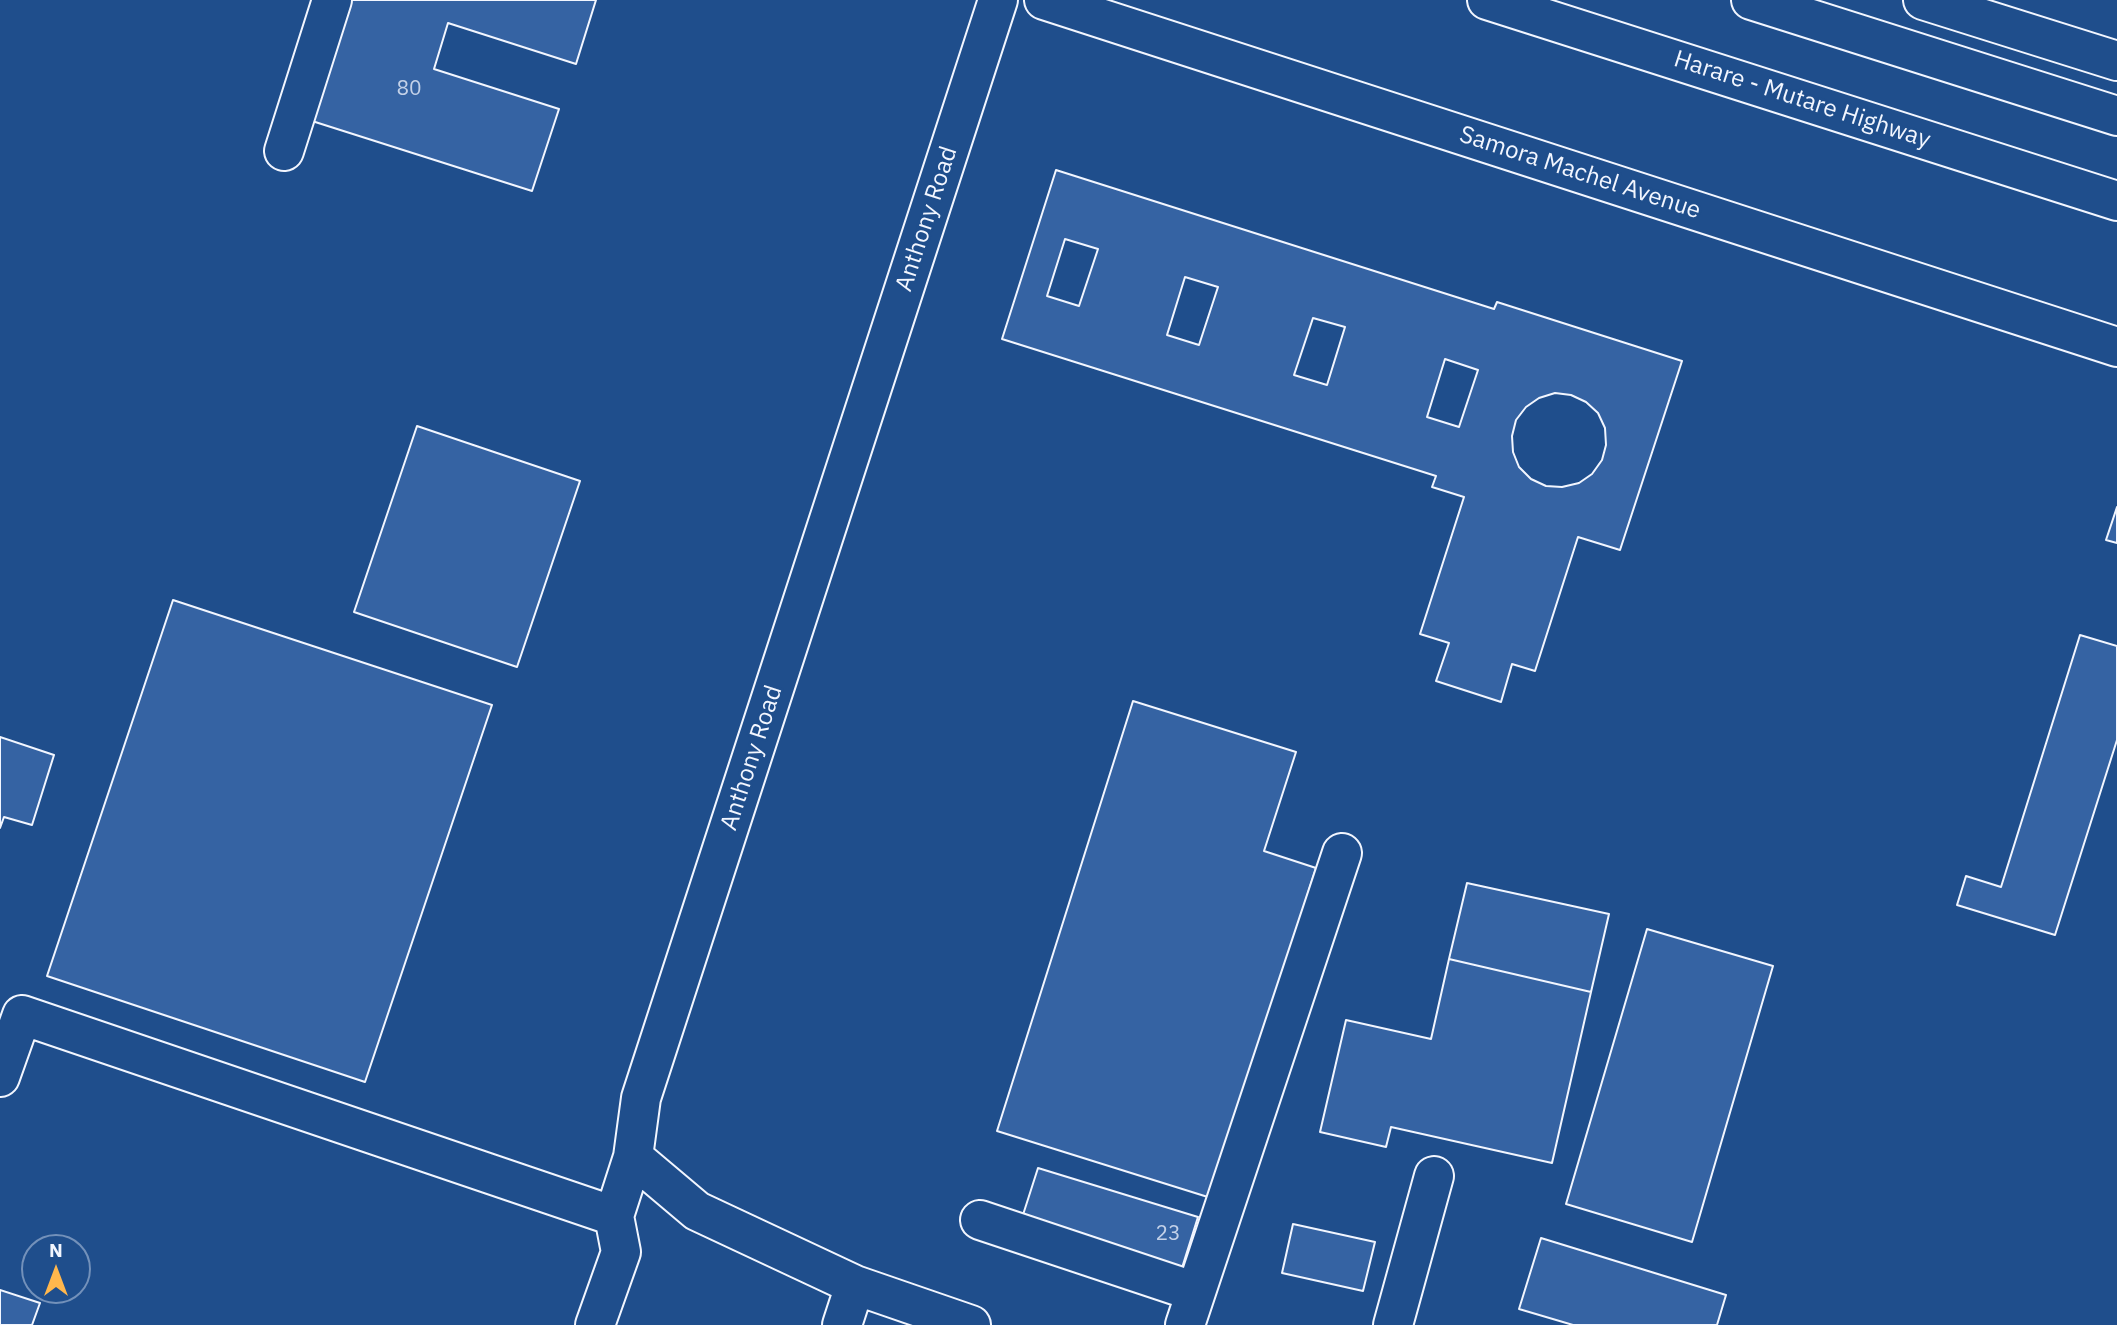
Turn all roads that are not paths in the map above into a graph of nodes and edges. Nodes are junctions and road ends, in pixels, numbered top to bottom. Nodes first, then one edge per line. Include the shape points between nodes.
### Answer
1 (332, 0) edge
2 (998, 0) edge
3 (1044, 0) edge
4 (1487, 0) edge
5 (1751, 0) edge
6 (1923, 0) edge
7 (2117, 61) edge
8 (2117, 116) edge
9 (284, 151) dead end
10 (2117, 201) edge
11 (2117, 346) edge
12 (1342, 853) dead end
13 (0, 1077) edge
14 (633, 1157) junction
15 (1434, 1176) dead end
16 (614, 1216) junction
17 (979, 1220) dead end
18 (855, 1285) junction
19 (1190, 1309) edge
20 (595, 1325) edge
21 (842, 1325) edge
22 (971, 1325) edge
23 (1393, 1325) edge

1 - 9 main road
2 - 14 main road, Anthony Road via 641,1098
3 - 11 main road, Samora Machel Avenue
4 - 10 main road, Harare - Mutare Highway
5 - 8 main road
6 - 7 main road
12 - 19 main road
13 - 16 main road via 22,1015
14 - 16 main road, Anthony Road
14 - 18 main road via 698,1211
15 - 23 main road
16 - 20 main road via 621,1252
17 - 19 main road
18 - 21 main road
18 - 22 main road

